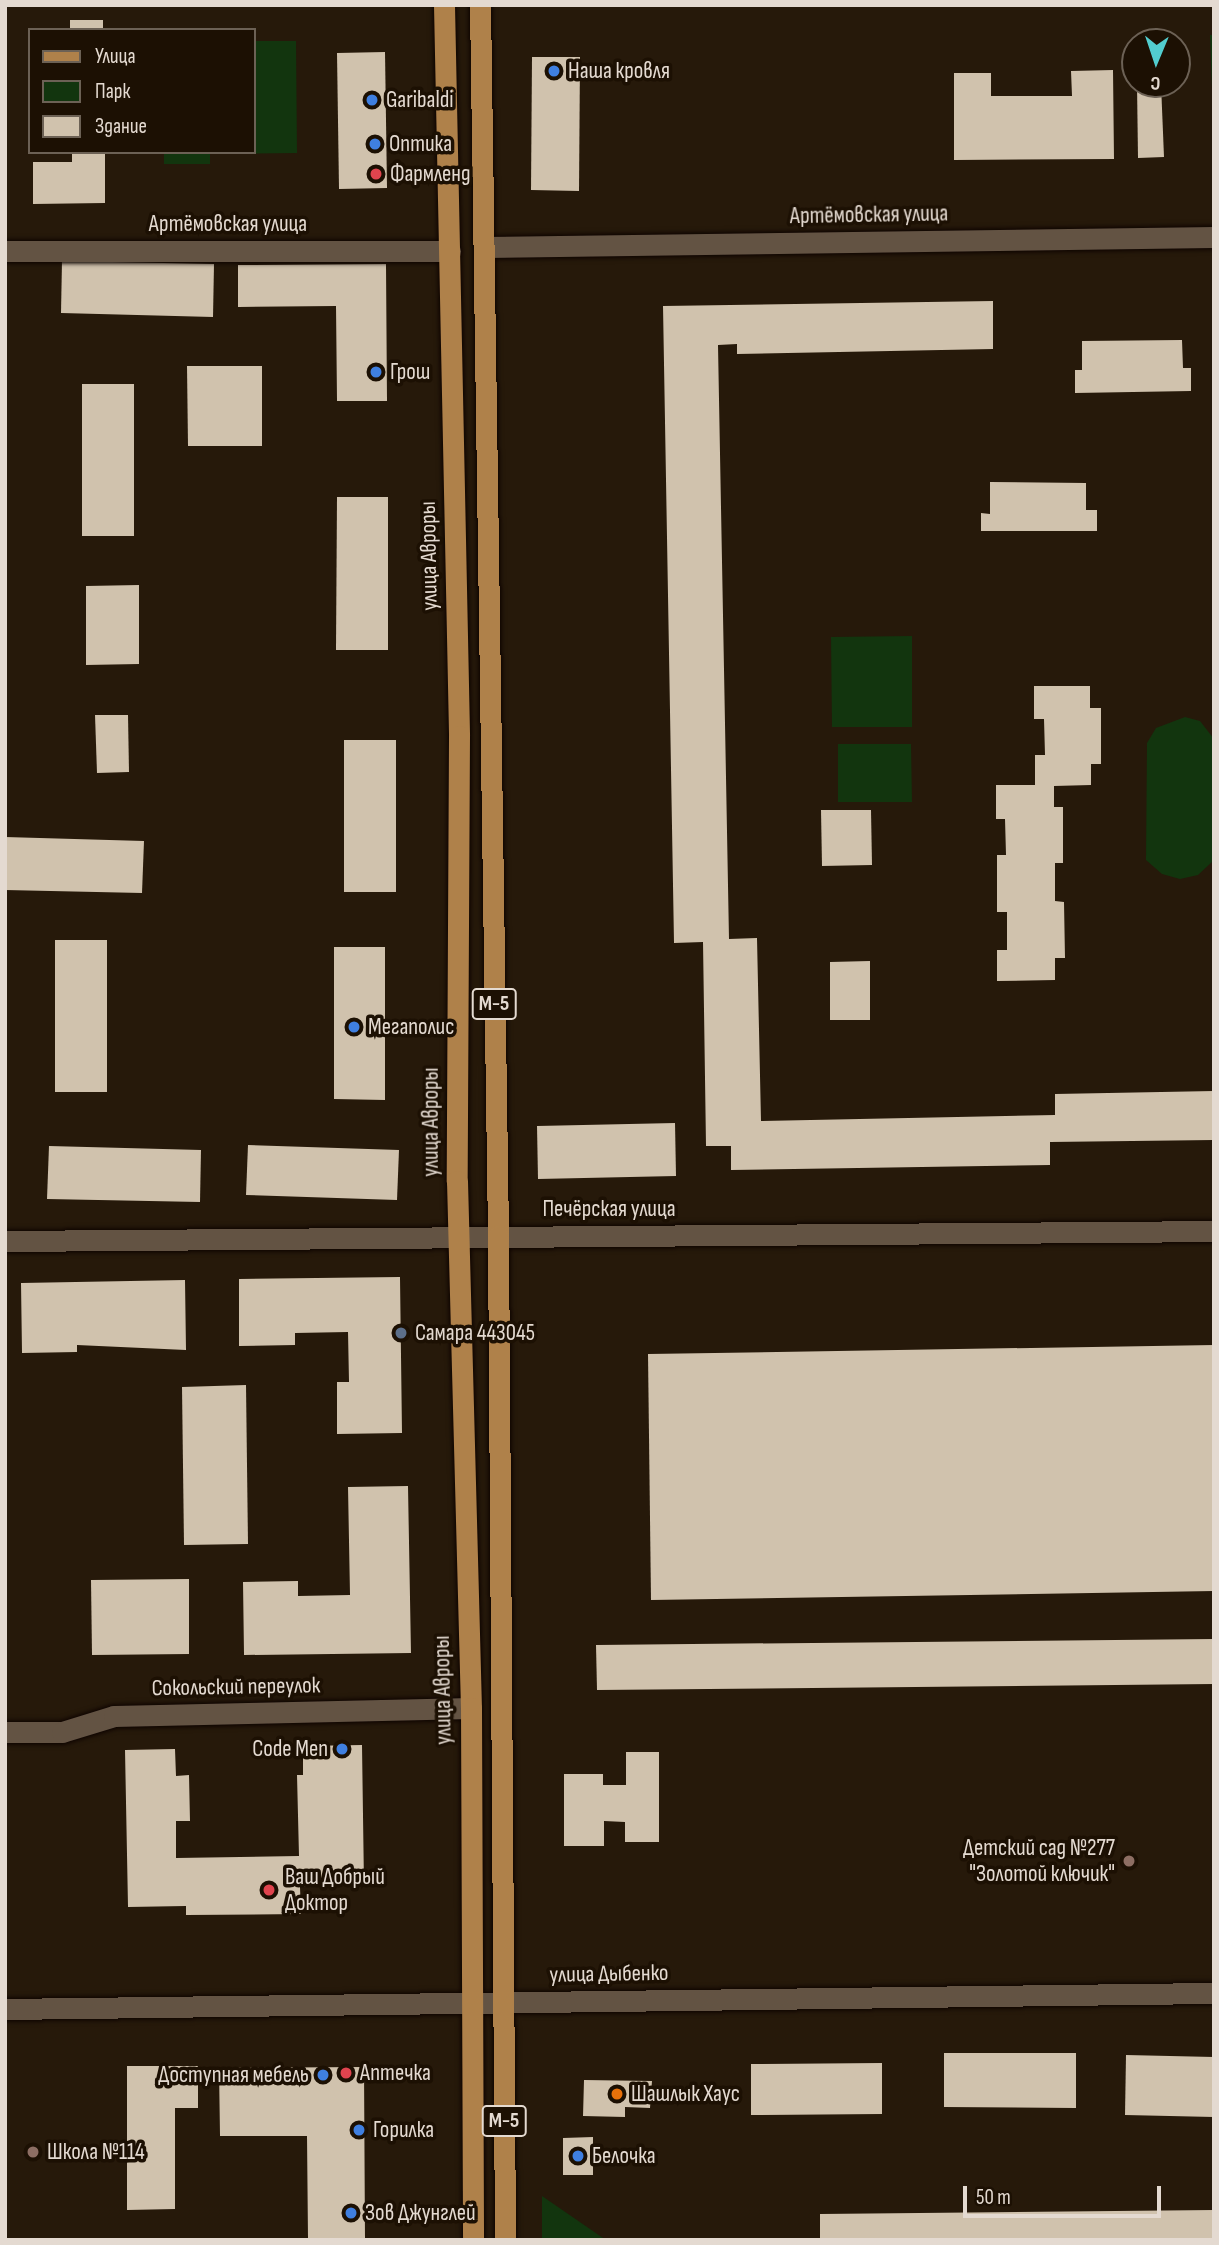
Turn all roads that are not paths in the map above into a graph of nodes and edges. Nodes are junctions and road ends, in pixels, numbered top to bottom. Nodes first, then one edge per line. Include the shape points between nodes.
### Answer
1 (444, 5) edge
2 (480, 5) edge
3 (1214, 237) edge
4 (484, 247) junction
5 (5, 251) edge
6 (450, 251) junction
7 (1214, 1231) edge
8 (457, 1235) junction
9 (498, 1236) junction
10 (5, 1241) edge
11 (471, 1708) junction
12 (5, 1732) edge
13 (1214, 1993) edge
14 (503, 2002) junction
15 (471, 2003) junction
16 (5, 2009) edge
17 (472, 2240) edge
18 (505, 2240) edge

1 - 6 main road, улица Авроры / М-5
2 - 4 main road, М-5
3 - 4 street, Артёмовская улица
4 - 9 main road, М-5
5 - 6 street, Артёмовская улица
6 - 8 main road, улица Авроры / М-5 via 459,736
7 - 9 street, Печёрская улица
8 - 9 street, Печёрская улица
8 - 10 street, Печёрская улица
8 - 11 main road, улица Авроры / М-5
9 - 14 main road, М-5
11 - 12 street, Сокольский переулок via 114,1716 62,1731
11 - 15 main road, улица Авроры / М-5
13 - 14 street, улица Дыбенко
14 - 15 street, улица Дыбенко
14 - 18 main road, М-5
15 - 16 street, улица Дыбенко
15 - 17 main road, улица Авроры / М-5

